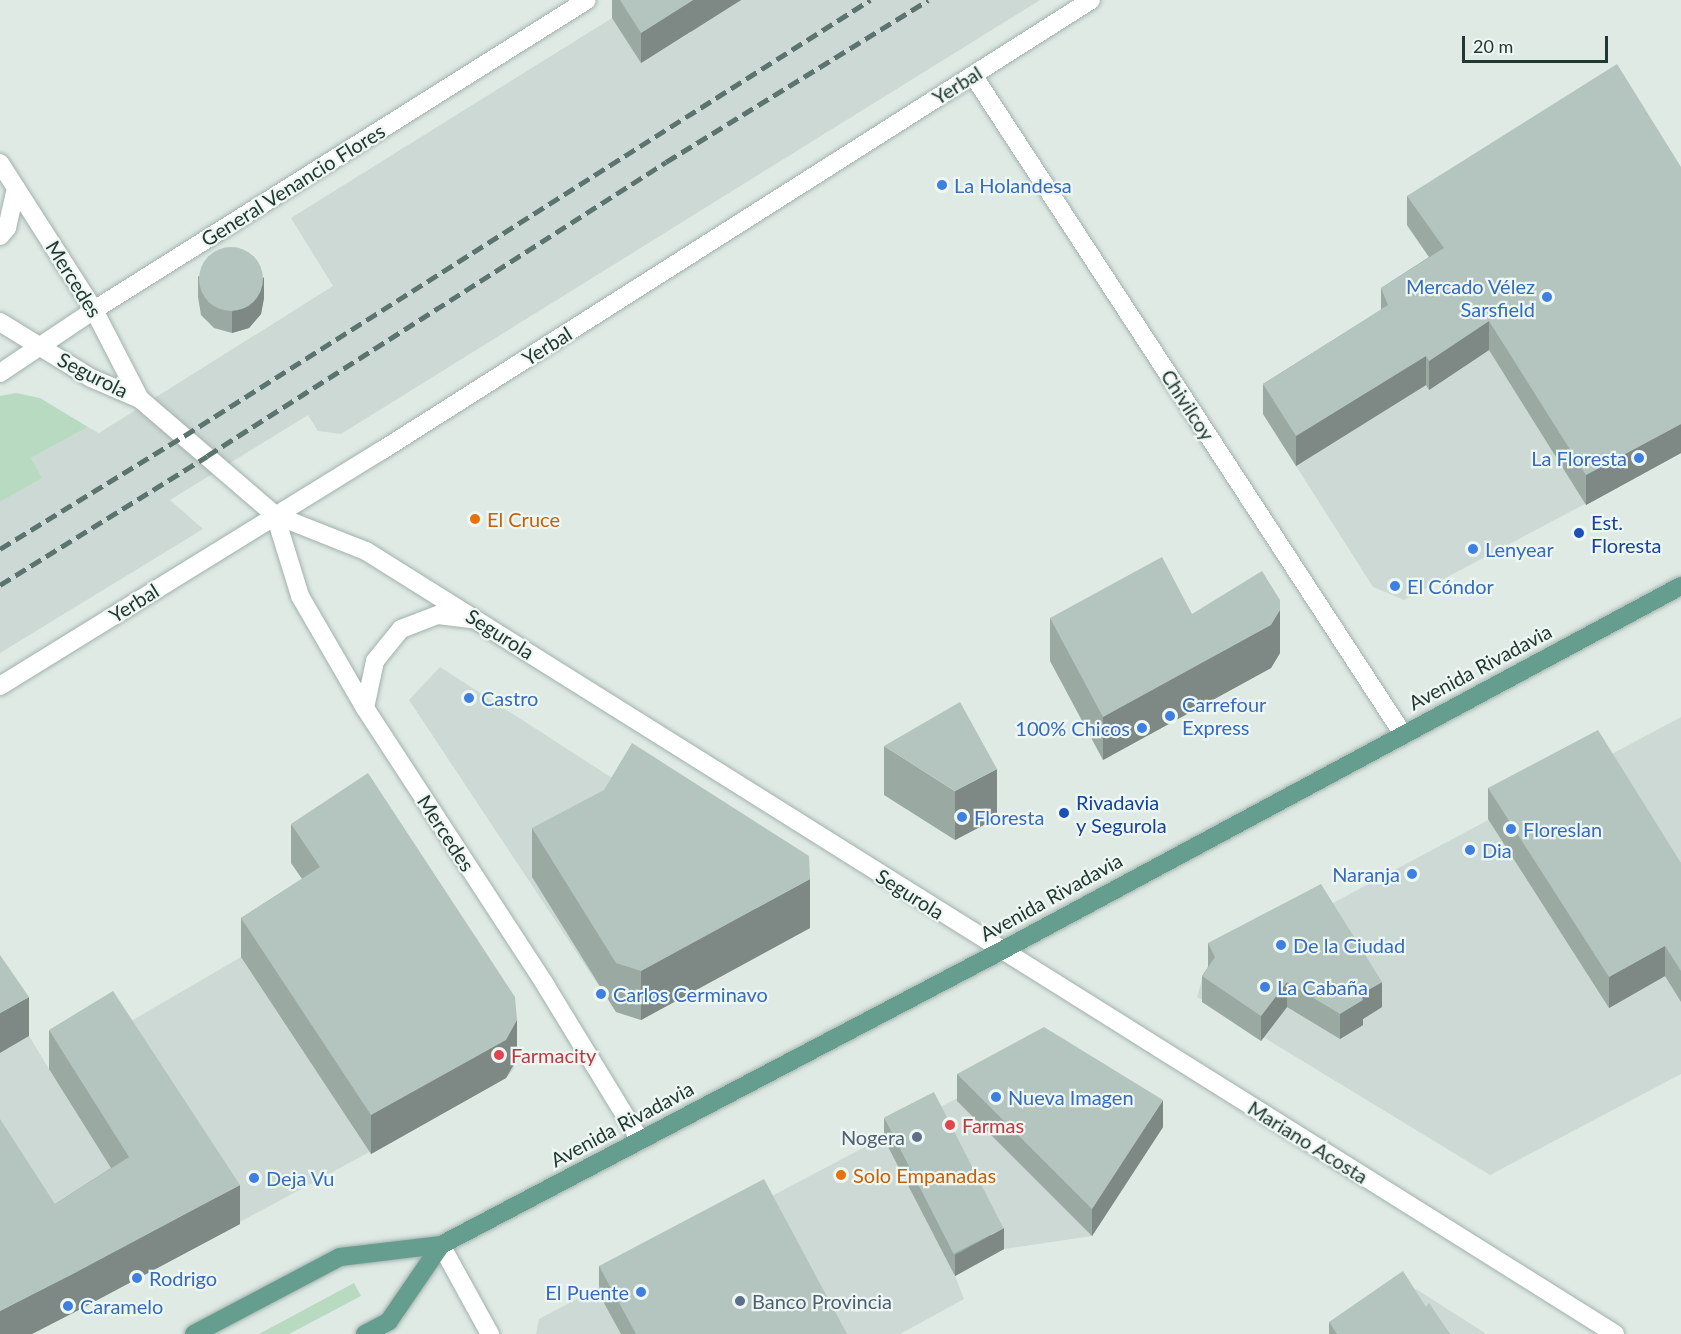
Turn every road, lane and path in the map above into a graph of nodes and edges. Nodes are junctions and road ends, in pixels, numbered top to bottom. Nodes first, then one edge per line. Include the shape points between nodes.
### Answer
1 (587, 0) edge
2 (1091, 0) edge
3 (973, 75) junction
4 (0, 163) edge
5 (16, 188) junction
6 (0, 236) edge
7 (94, 310) junction
8 (0, 322) edge
9 (40, 346) junction
10 (0, 373) edge
11 (140, 399) junction
12 (275, 515) junction
13 (1681, 586) edge
14 (478, 620) junction
15 (0, 686) edge
16 (365, 708) junction
17 (1403, 734) junction
18 (1001, 951) junction
19 (640, 1140) junction
20 (441, 1245) junction
21 (194, 1334) edge
22 (365, 1334) edge
23 (490, 1334) edge
24 (1615, 1334) edge

1 - 7 street, General Venancio Flores
2 - 3 street, Yerbal
3 - 12 street, Yerbal
3 - 17 street, Chivilcoy
4 - 5 street, Mercedes
5 - 6 street via 8,228
5 - 7 street, Mercedes
7 - 9 street, General Venancio Flores
7 - 11 street, Mercedes
8 - 9 street, Segurola
9 - 10 street, General Venancio Flores
9 - 11 street, Segurola via 91,378
11 - 12 street, Segurola
12 - 14 street, Segurola via 366,551
12 - 15 street, Yerbal
12 - 16 street, Mercedes via 300,596
13 - 17 main road, Avenida Rivadavia
14 - 16 street via 438,615 401,629 375,661
14 - 18 street, Segurola
16 - 19 street, Mercedes via 546,986
17 - 18 main road, Avenida Rivadavia
18 - 19 main road, Avenida Rivadavia
18 - 24 street, Mariano Acosta
19 - 20 main road, Avenida Rivadavia
20 - 21 main road, Avenida Rivadavia via 340,1257
20 - 22 main road, Avenida Rivadavia via 389,1321
20 - 23 street

